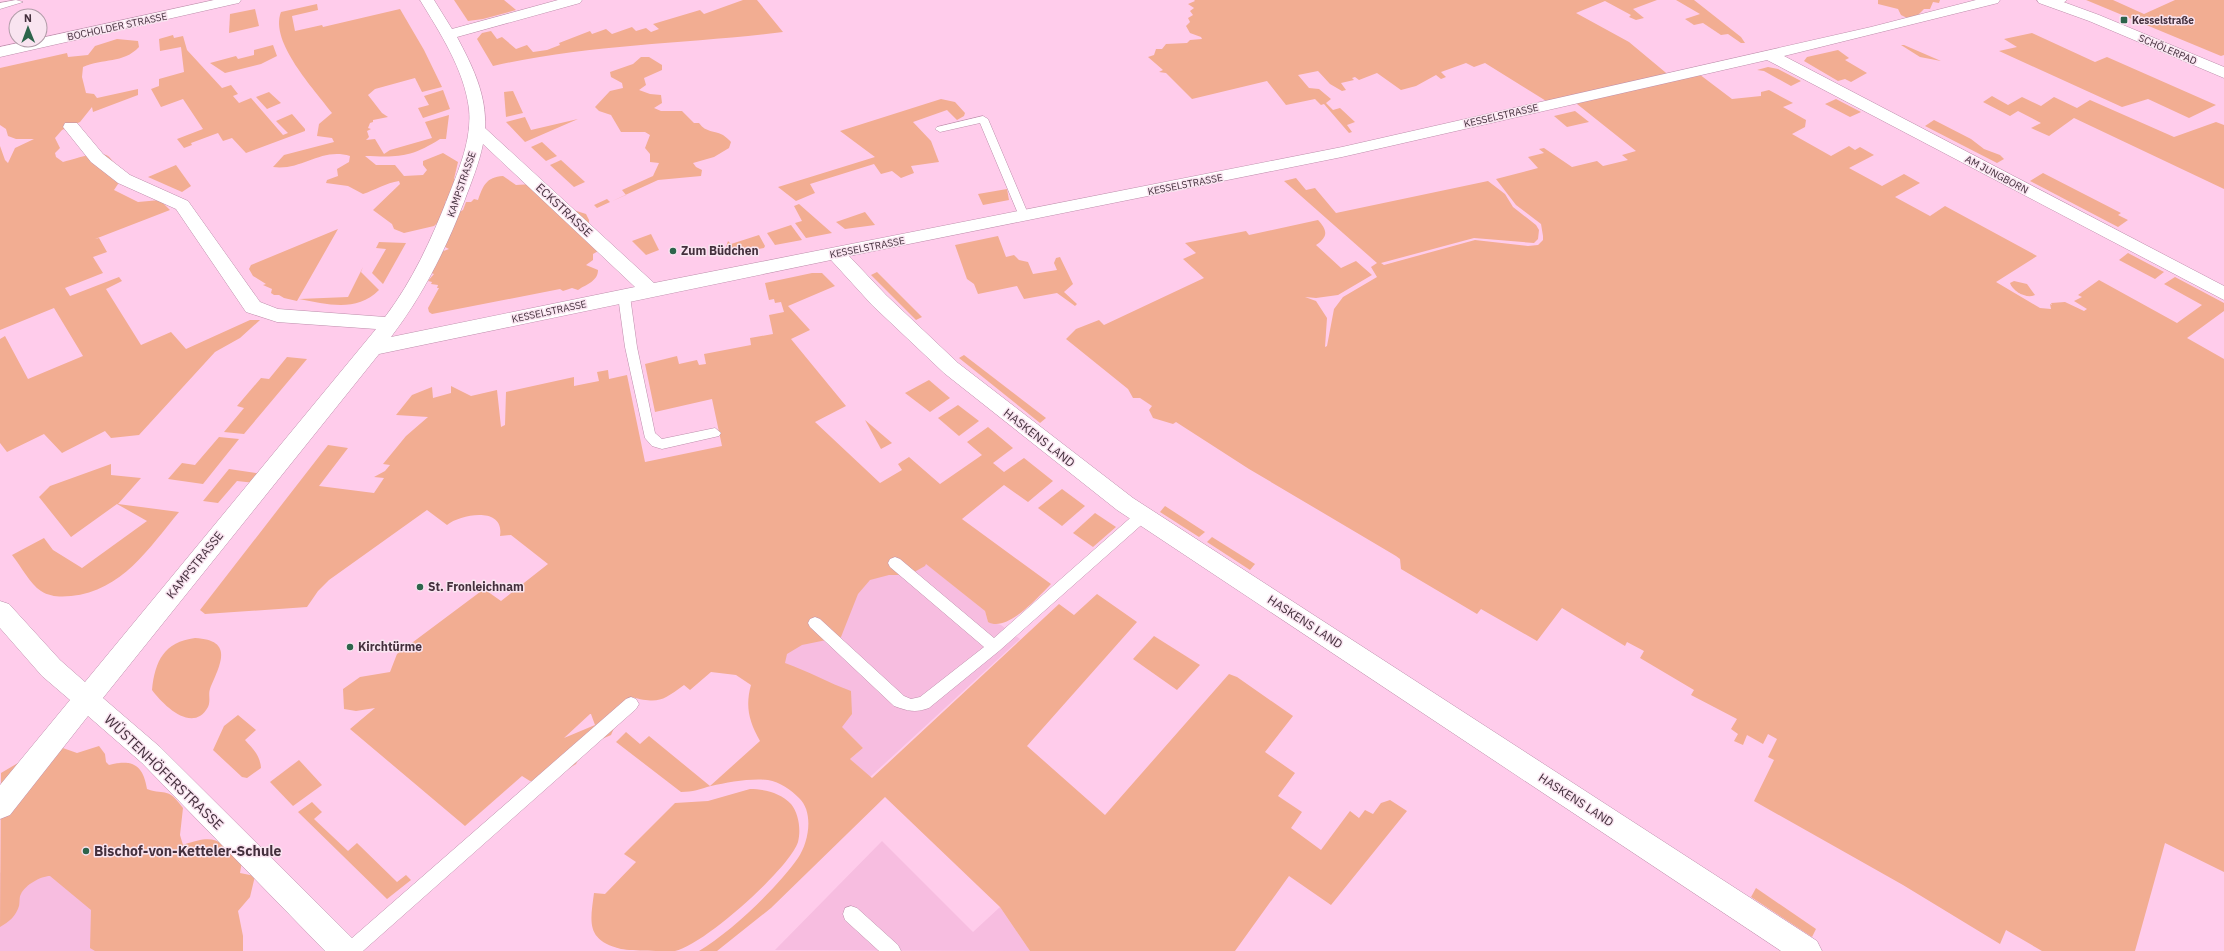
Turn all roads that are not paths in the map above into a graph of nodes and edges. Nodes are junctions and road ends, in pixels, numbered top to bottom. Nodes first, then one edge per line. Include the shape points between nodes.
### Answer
1 (234, 0) edge
2 (427, 0) edge
3 (575, 0) edge
4 (1993, 0) edge
5 (2055, 1) edge
6 (19, 2) dead end
7 (0, 6) edge
8 (446, 35) junction
9 (0, 52) edge
10 (1770, 55) junction
11 (2224, 73) edge
12 (71, 127) dead end
13 (940, 129) dead end
14 (478, 130) junction
15 (1024, 216) junction
16 (835, 253) junction
17 (650, 290) junction
18 (2224, 294) edge
19 (624, 296) junction
20 (390, 324) junction
21 (372, 348) junction
22 (715, 432) dead end
23 (1142, 516) junction
24 (895, 563) dead end
25 (0, 611) edge
26 (815, 623) dead end
27 (994, 647) junction
28 (86, 698) junction
29 (631, 704) dead end
30 (0, 806) edge
31 (851, 914) dead end
32 (345, 951) edge
33 (350, 951) edge
34 (892, 951) edge
35 (1807, 951) edge

1 - 9 street, BOCHOLDER STRASSE
2 - 8 street, KAMPSTRASSE
3 - 8 street
4 - 10 street, KESSELSTRASSE
5 - 11 street, SCHÖLERPAD
6 - 7 lane
8 - 14 street, KAMPSTRASSE via 475,95
10 - 15 street, KESSELSTRASSE via 1334,154
10 - 18 street, AM JUNGBORN
12 - 20 street via 86,146 124,179 182,205 253,307 276,315
13 - 15 lane via 983,119
14 - 17 street, ECKSTRASSE
14 - 20 street, KAMPSTRASSE via 465,175 440,242 409,299
15 - 16 street, KESSELSTRASSE
16 - 17 street, KESSELSTRASSE
16 - 23 street, HASKENS LAND via 879,300 952,368
17 - 19 street, KESSELSTRASSE
19 - 21 street, KESSELSTRASSE
19 - 22 lane via 635,366 652,440 662,444
20 - 21 street, KAMPSTRASSE
21 - 28 street, KAMPSTRASSE
23 - 27 lane
23 - 35 street, HASKENS LAND
24 - 27 lane
25 - 28 street, WÜSTENHÖFERSTRASSE via 51,668
26 - 27 lane via 899,701 910,706 930,699
28 - 30 street, KAMPSTRASSE
28 - 32 street, WÜSTENHÖFERSTRASSE via 151,755
29 - 33 lane
31 - 34 lane

